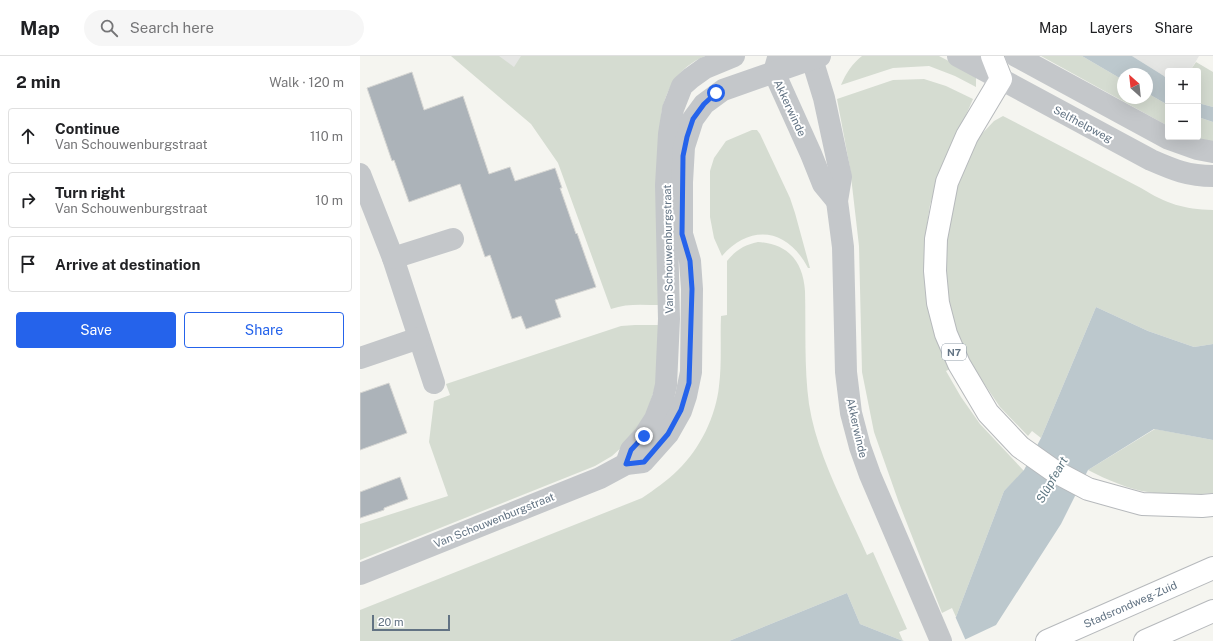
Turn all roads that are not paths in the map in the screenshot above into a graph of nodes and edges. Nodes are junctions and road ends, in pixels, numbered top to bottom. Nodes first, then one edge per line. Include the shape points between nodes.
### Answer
1 (734, 56) edge
2 (958, 56) edge
3 (992, 56) edge
4 (1016, 56) edge
5 (814, 57) edge
6 (776, 64) edge
7 (1001, 79) junction
8 (1213, 152) edge
9 (360, 174) edge
10 (1213, 176) edge
11 (837, 201) junction
12 (452, 238) dead end
13 (393, 258) junction
14 (419, 338) junction
15 (360, 358) edge
16 (434, 382) dead end
17 (626, 464) junction
18 (1213, 505) edge
19 (1213, 568) edge
20 (360, 574) edge
21 (1213, 611) edge
22 (941, 641) edge
23 (1047, 641) edge
24 (1145, 641) edge

1 - 17 street, Van Schouwenburgstraat via 705,68 691,78 682,86 672,109 666,185 669,319 666,385 655,419 631,450
2 - 7 street, Selfhelpweg
3 - 7 highway
4 - 8 street via 1169,139
5 - 6 street
5 - 11 street, Akkerwinde via 841,177
6 - 11 street, Akkerwinde via 823,184
6 - 17 street, Van Schouwenburgstraat via 716,93 698,111 690,129 683,156 682,212 683,239 690,261 692,289 689,383 681,410 665,439 644,462
7 - 10 street, Selfhelpweg via 1151,160 1176,171 1196,176
7 - 18 highway, N7 via 967,136 948,182 936,239 938,303 946,334 959,364 988,413 1020,447 1054,471 1088,489 1142,504
9 - 13 street
11 - 22 street, Akkerwinde via 844,247 846,372 851,413 870,475
12 - 13 street
13 - 14 street
14 - 15 street
14 - 16 street
17 - 20 street, Van Schouwenburgstraat via 594,480
19 - 23 highway, Stadsrondweg-Zuid
21 - 24 highway

